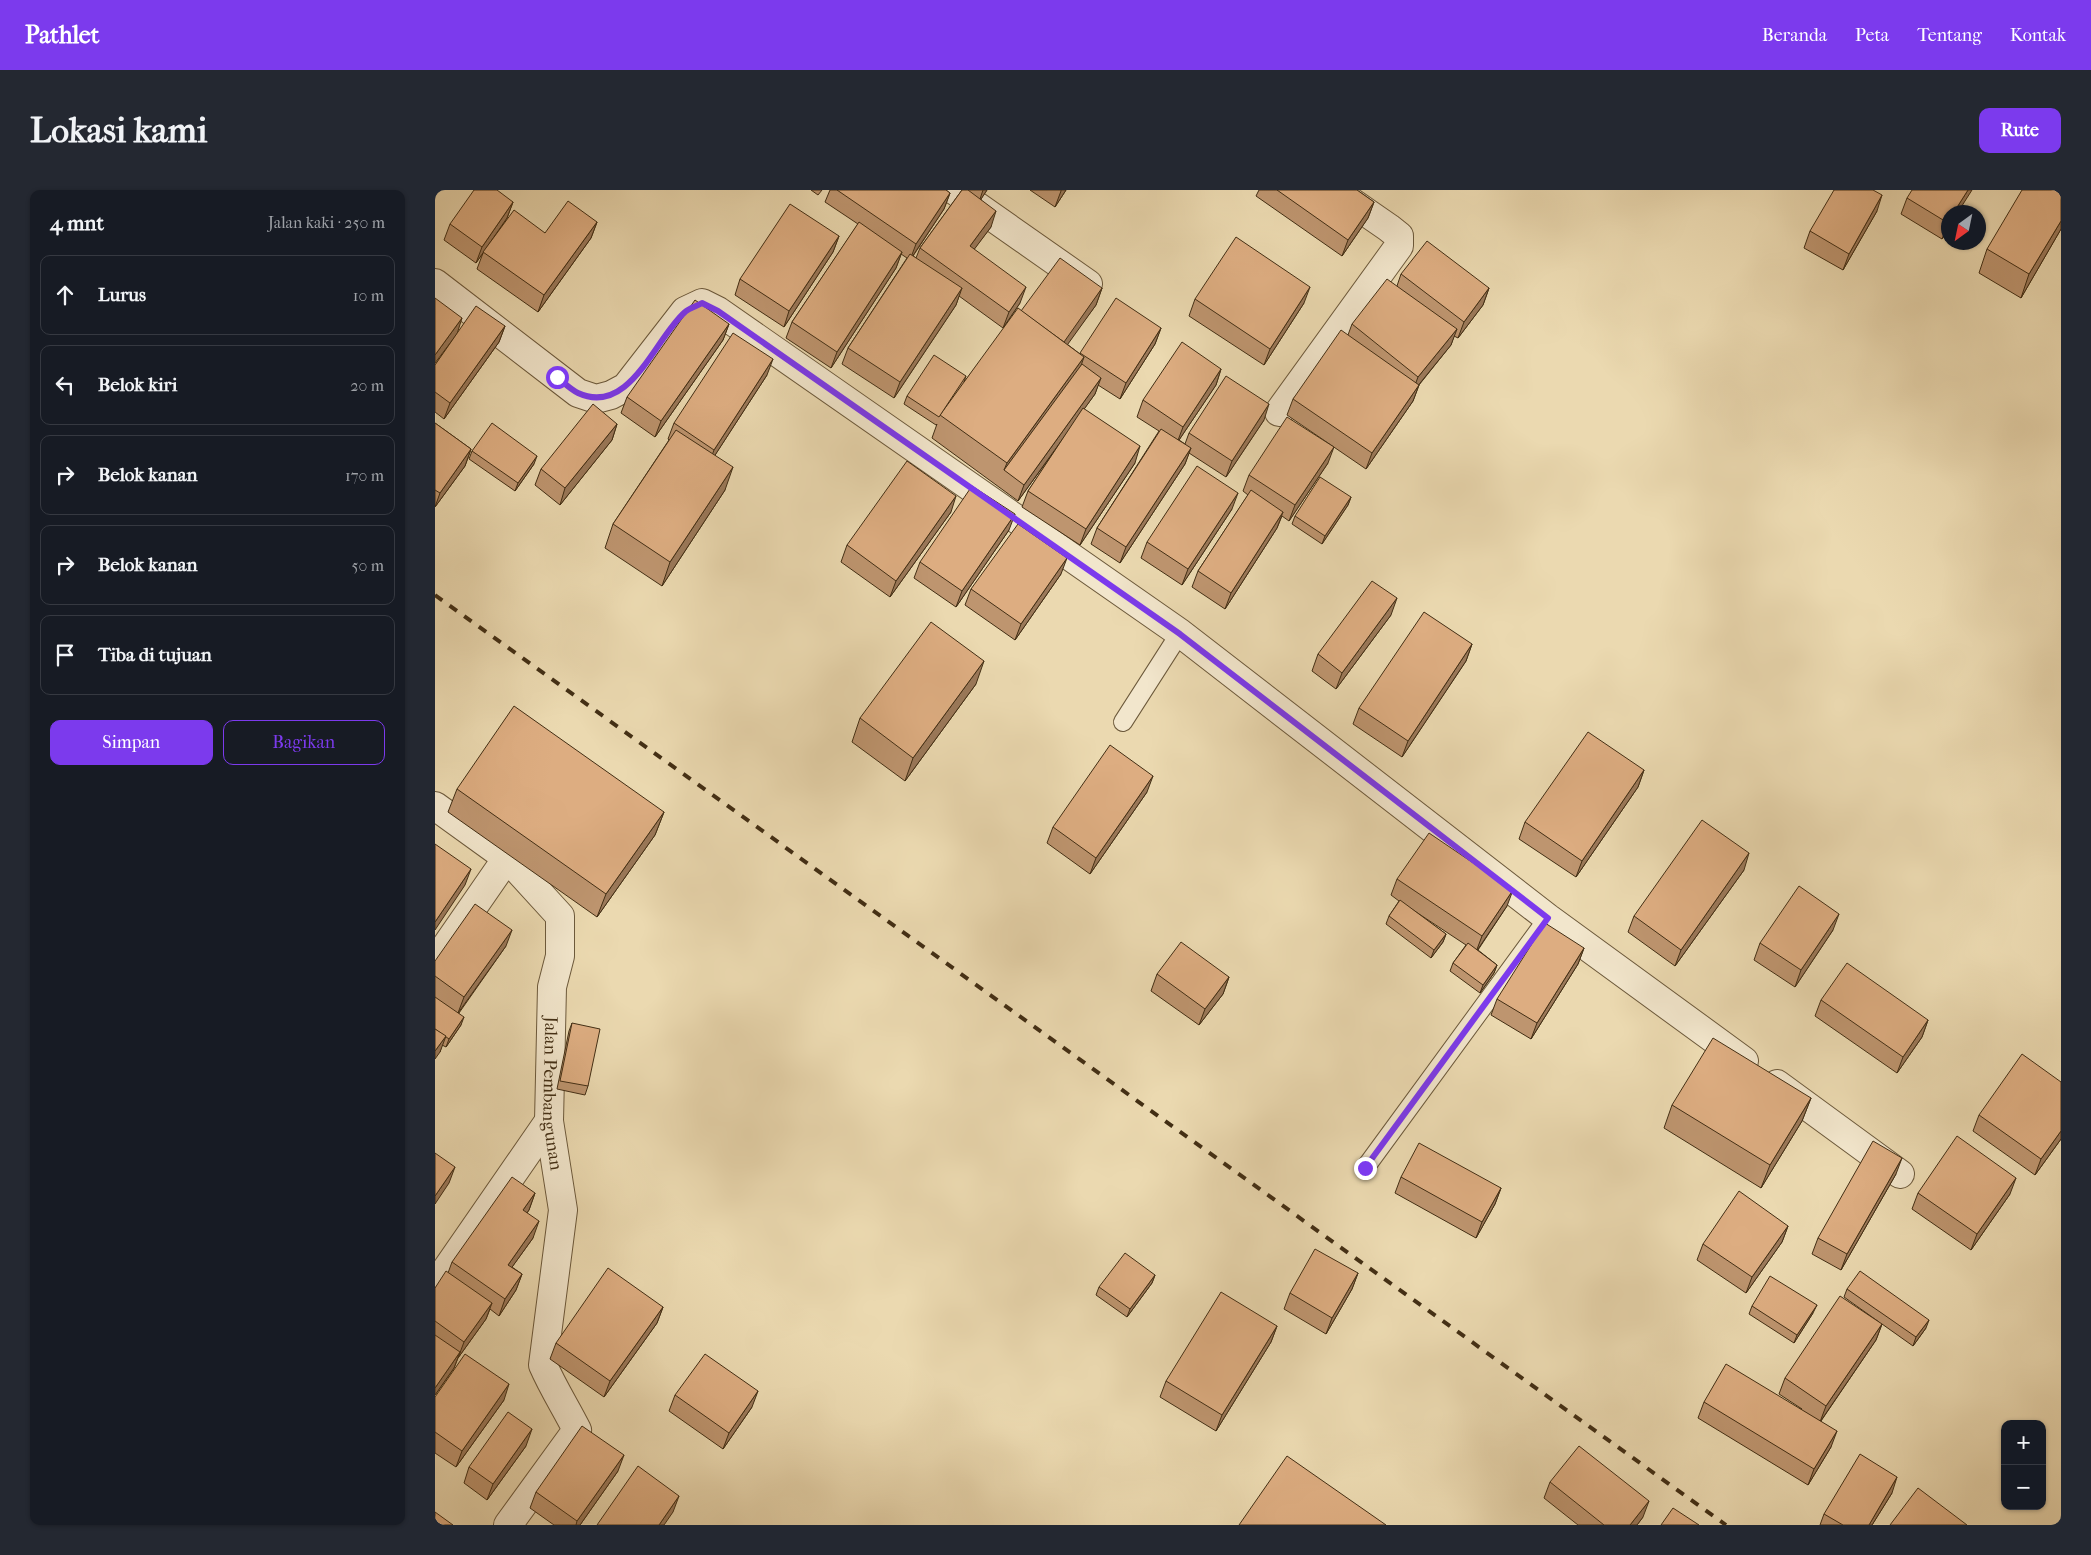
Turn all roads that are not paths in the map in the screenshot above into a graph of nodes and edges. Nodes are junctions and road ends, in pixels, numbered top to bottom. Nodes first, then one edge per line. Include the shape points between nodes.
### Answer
1 (954, 190) edge
2 (1334, 190) edge
3 (435, 283) edge
4 (1093, 287) edge
5 (1279, 412) dead end
6 (1180, 634) junction
7 (1123, 722) dead end
8 (435, 806) edge
9 (507, 858) junction
10 (1548, 918) junction
11 (435, 962) edge
12 (549, 1121) junction
13 (1365, 1168) dead end
14 (1900, 1174) edge
15 (435, 1286) edge
16 (508, 1525) edge

1 - 4 street
2 - 5 street via 1399,236 1399,246
3 - 6 street via 577,393 596,399 626,388 685,311 702,303 718,311
6 - 7 lane
6 - 10 street
8 - 9 street, Jalan Pembangunan
9 - 11 street
9 - 12 street, Jalan Pembangunan via 560,916 560,956 553,987
10 - 13 lane
10 - 14 street
12 - 15 street
12 - 16 street, Jalan Pembangunan via 563,1210 543,1365 577,1430

